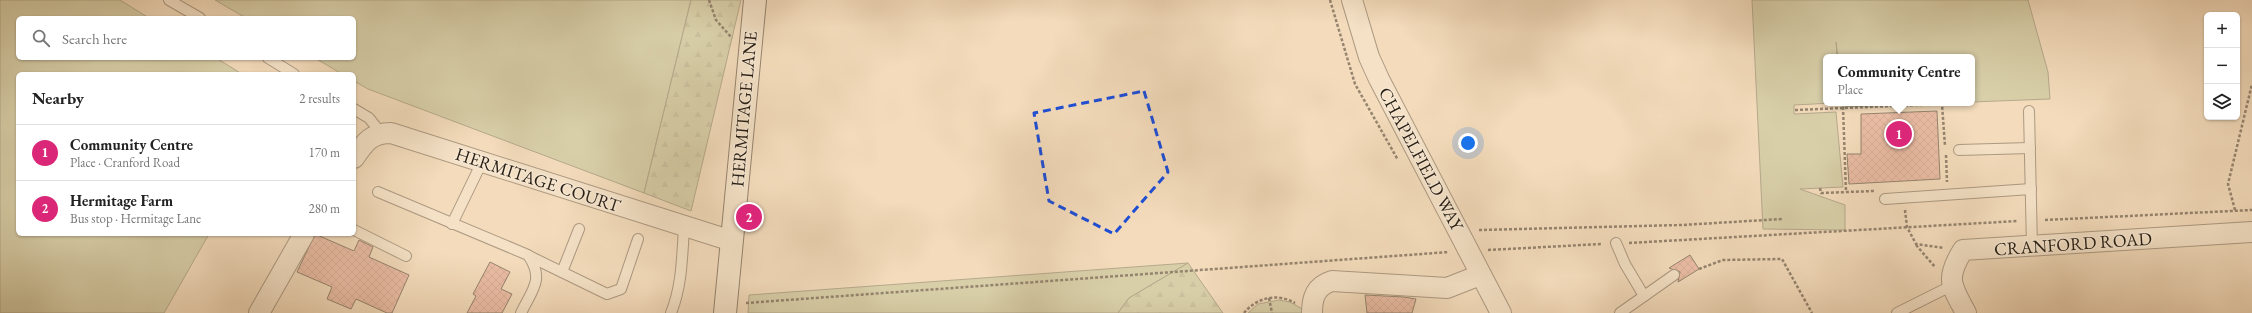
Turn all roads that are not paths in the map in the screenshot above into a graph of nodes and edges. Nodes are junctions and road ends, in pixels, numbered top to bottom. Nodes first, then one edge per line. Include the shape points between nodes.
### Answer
1 (169, 0) edge
2 (755, 0) edge
3 (1352, 0) edge
4 (197, 16) edge
5 (271, 60) edge
6 (291, 72) edge
7 (356, 111) edge
8 (2029, 111) dead end
9 (381, 133) junction
10 (2030, 148) junction
11 (1959, 150) dead end
12 (356, 155) edge
13 (482, 162) junction
14 (2031, 189) junction
15 (378, 192) dead end
16 (1885, 199) road end
17 (452, 224) junction
18 (684, 228) junction
19 (579, 229) dead end
20 (356, 231) edge
21 (2252, 232) edge
22 (303, 236) edge
23 (638, 239) dead end
24 (732, 241) junction
25 (1616, 243) dead end
26 (2032, 247) junction
27 (406, 256) dead end
28 (528, 256) junction
29 (562, 272) junction
30 (1480, 274) junction
31 (1674, 275) dead end
32 (1952, 286) junction
33 (1644, 296) junction
34 (1312, 310) edge
35 (259, 313) edge
36 (521, 313) edge
37 (671, 313) edge
38 (725, 313) edge
39 (1501, 313) edge
40 (1620, 313) edge
41 (1897, 313) edge
42 (1966, 313) edge

1 - 4 lane
2 - 24 main road, HERMITAGE LANE
3 - 30 street, CHAPELFIELD WAY via 1369,57 1379,80
5 - 6 lane
7 - 9 lane via 369,118
8 - 10 lane
9 - 12 street via 368,138
9 - 13 street, HERMITAGE COURT via 391,133
10 - 11 lane
10 - 14 lane
13 - 17 lane
13 - 18 street, HERMITAGE COURT
14 - 16 lane
14 - 26 lane
15 - 17 lane
17 - 28 lane
18 - 24 street, HERMITAGE COURT
18 - 37 lane via 681,273 676,302
19 - 29 lane
20 - 27 lane
21 - 26 street, CRANFORD ROAD
22 - 35 street
23 - 29 lane via 621,289 607,294
24 - 38 main road, HERMITAGE LANE
25 - 33 lane
26 - 32 street, CRANFORD ROAD via 1963,250 1952,267
28 - 29 lane
28 - 36 lane via 536,266 537,275
30 - 34 street via 1447,288 1332,281 1315,291
30 - 39 street, CHAPELFIELD WAY
31 - 33 lane
32 - 41 lane
32 - 42 street
33 - 40 lane

